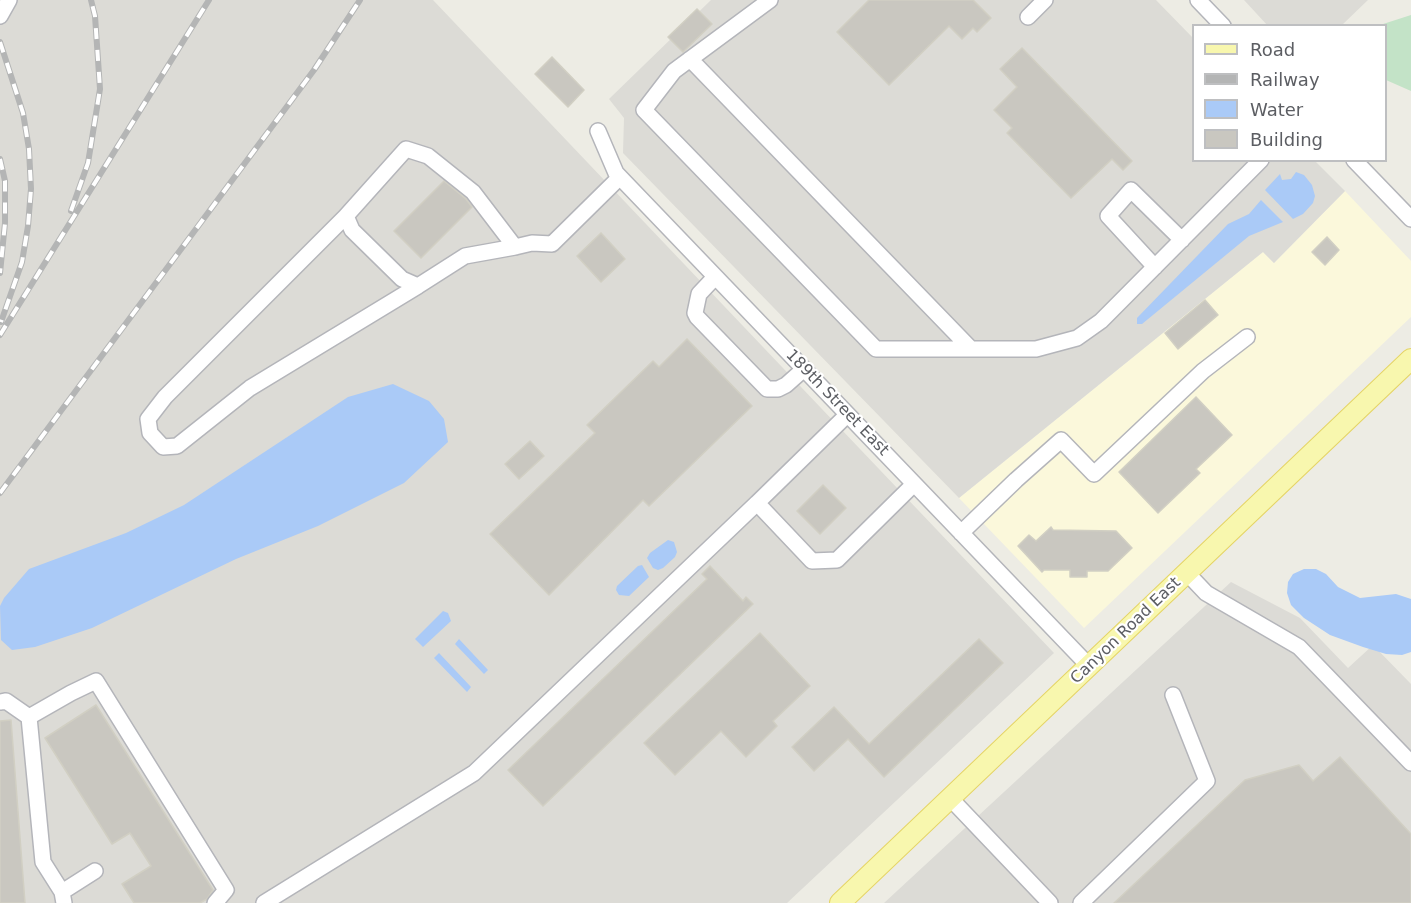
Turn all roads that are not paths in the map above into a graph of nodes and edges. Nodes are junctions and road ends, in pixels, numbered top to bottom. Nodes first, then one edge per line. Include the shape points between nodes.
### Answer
1 (9, 0) edge
2 (770, 0) edge
3 (1045, 0) edge
4 (1198, 0) edge
5 (0, 16) edge
6 (1028, 17) dead end
7 (1221, 24) edge
8 (690, 59) junction
9 (598, 131) dead end
10 (1259, 162) edge
11 (1356, 162) edge
12 (620, 177) junction
13 (346, 216) junction
14 (1411, 219) edge
15 (1182, 240) junction
16 (515, 246) junction
17 (1155, 267) junction
18 (716, 277) junction
19 (418, 286) junction
20 (1247, 337) dead end
21 (970, 348) junction
22 (1411, 360) edge
23 (804, 369) junction
24 (848, 415) junction
25 (914, 484) junction
26 (757, 503) junction
27 (961, 533) junction
28 (1187, 573) junction
29 (1089, 666) junction
30 (1173, 695) dead end
31 (0, 702) edge
32 (29, 717) junction
33 (1411, 763) edge
34 (951, 799) junction
35 (95, 871) dead end
36 (63, 898) edge
37 (215, 903) edge
38 (264, 903) edge
39 (840, 903) edge
40 (1050, 903) edge
41 (1081, 903) edge

1 - 5 street
2 - 8 street
3 - 6 street
4 - 7 street
8 - 21 street
8 - 21 street via 674,71 644,110 876,349
9 - 12 street, 189th Street East
10 - 15 street
11 - 14 street
12 - 16 street via 552,244
12 - 18 street, 189th Street East
13 - 16 street via 406,149 428,156 473,192
13 - 19 street via 352,230 402,279
13 - 19 street via 165,396 148,419 150,433 164,447 177,446 250,388
15 - 17 street
15 - 17 street via 1131,190 1108,216
16 - 19 street via 465,256
17 - 21 street via 1101,321 1077,338 1036,349
18 - 23 street, 189th Street East
18 - 23 street via 699,294 697,317 767,389 786,385
20 - 27 street via 1203,371 1094,474 1061,440
22 - 28 main road, Canyon Road East
23 - 24 street, 189th Street East
24 - 25 street, 189th Street East
24 - 26 street
25 - 26 street via 837,560 812,561
25 - 27 street, 189th Street East
26 - 38 street via 474,773
27 - 29 street, 189th Street East
28 - 29 main road, Canyon Road East
28 - 33 street via 1206,593 1299,647
29 - 34 main road, Canyon Road East
30 - 41 street via 1207,780
31 - 32 street via 6,701
32 - 36 street via 43,862
32 - 37 street via 96,681 226,890
34 - 39 main road, Canyon Road East
34 - 40 street
35 - 36 street

